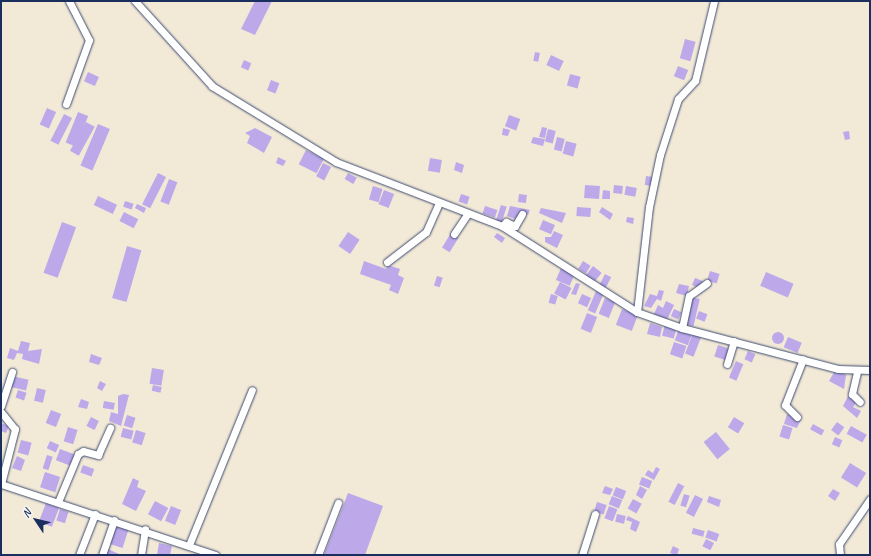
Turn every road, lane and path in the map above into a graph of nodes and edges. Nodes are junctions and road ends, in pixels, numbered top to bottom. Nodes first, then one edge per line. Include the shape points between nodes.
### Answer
1 (69, 1) edge
2 (135, 1) edge
3 (714, 1) edge
4 (66, 104) dead end
5 (439, 203) junction
6 (468, 213) junction
7 (522, 214) dead end
8 (502, 226) junction
9 (454, 234) dead end
10 (386, 262) dead end
11 (707, 283) dead end
12 (637, 312) junction
13 (682, 328) junction
14 (734, 341) junction
15 (803, 359) junction
16 (727, 364) dead end
17 (870, 370) edge
18 (12, 372) dead end
19 (857, 372) junction
20 (252, 390) dead end
21 (860, 402) dead end
22 (1, 406) edge
23 (1, 412) edge
24 (797, 417) dead end
25 (110, 428) dead end
26 (1, 484) edge
27 (870, 499) edge
28 (58, 502) junction
29 (338, 503) dead end
30 (95, 514) junction
31 (595, 514) dead end
32 (114, 520) junction
33 (145, 529) junction
34 (188, 545) junction
35 (79, 555) edge
36 (102, 555) edge
37 (141, 555) edge
38 (216, 555) edge
39 (318, 555) edge
40 (582, 555) edge
41 (840, 555) edge

1 - 4 street via 89,40
2 - 5 street via 212,86 336,162
3 - 12 street via 695,81 678,99 660,155 649,208
5 - 6 street
5 - 10 street via 426,232
6 - 8 street
6 - 9 street
7 - 8 street via 515,226 506,222
8 - 12 street
11 - 13 street via 689,296
12 - 13 street
13 - 14 street
14 - 15 street
14 - 16 street
15 - 19 street
15 - 24 street via 785,405
17 - 19 street
18 - 22 street
19 - 21 street via 852,394
20 - 34 street
23 - 26 street via 15,429
25 - 28 street via 98,455 83,451 78,454
26 - 28 street
27 - 41 street via 839,544
28 - 30 street
29 - 39 street
30 - 32 street
30 - 35 street
31 - 40 street
32 - 33 street
32 - 36 street
33 - 34 street
33 - 37 street
34 - 38 street

